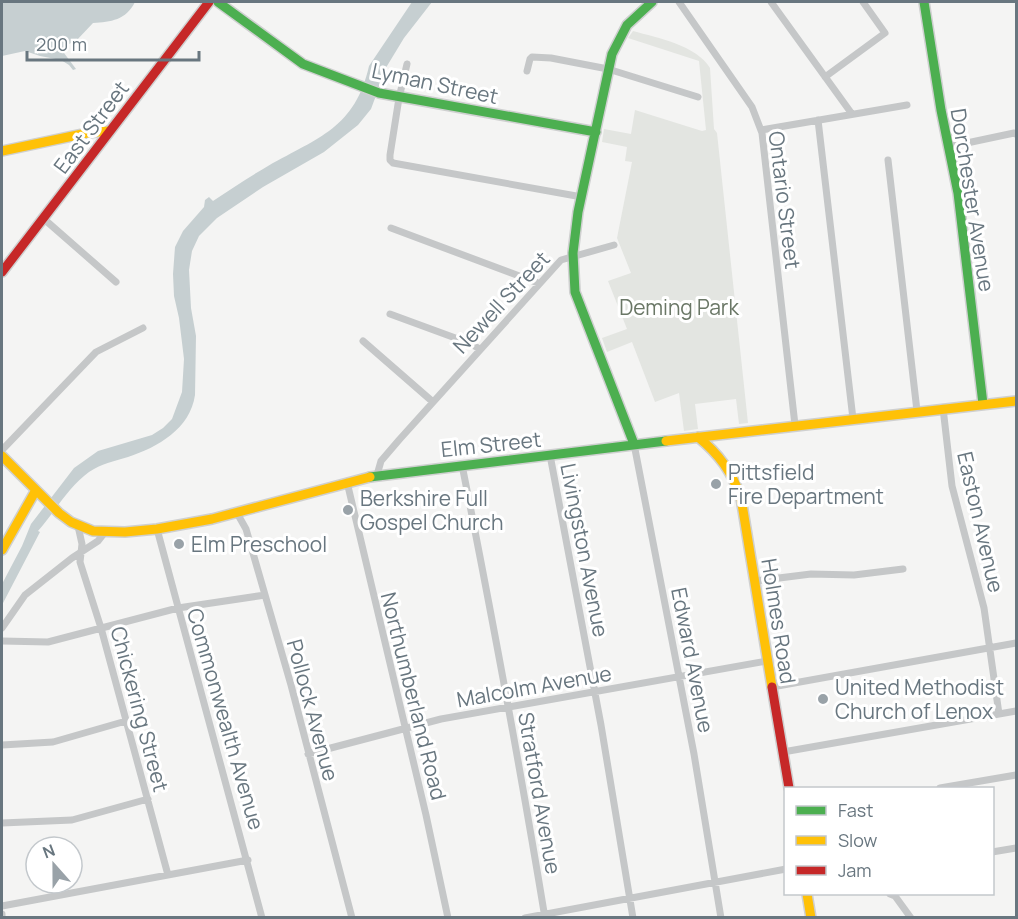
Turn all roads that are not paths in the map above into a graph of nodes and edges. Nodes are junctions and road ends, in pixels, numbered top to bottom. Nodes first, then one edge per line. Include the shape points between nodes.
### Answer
1 (209, 2) edge
2 (218, 2) edge
3 (652, 2) edge
4 (679, 2) edge
5 (771, 2) edge
6 (863, 2) edge
7 (924, 2) edge
8 (407, 64) dead end
9 (608, 69) junction
10 (527, 71) dead end
11 (825, 77) junction
12 (698, 97) dead end
13 (399, 98) junction
14 (907, 105) dead end
15 (852, 114) junction
16 (818, 120) junction
17 (761, 130) junction
18 (110, 131) junction
19 (596, 132) junction
20 (1017, 134) edge
21 (948, 147) junction
22 (2, 152) edge
23 (888, 160) dead end
24 (582, 197) junction
25 (44, 219) junction
26 (391, 228) dead end
27 (614, 245) dead end
28 (573, 258) junction
29 (2, 272) edge
30 (116, 282) dead end
31 (538, 283) junction
32 (390, 314) dead end
33 (143, 328) dead end
34 (363, 341) dead end
35 (480, 349) junction
36 (1017, 401) edge
37 (433, 402) junction
38 (983, 404) junction
39 (943, 408) junction
40 (917, 411) junction
41 (853, 418) junction
42 (795, 425) junction
43 (726, 434) junction
44 (698, 437) junction
45 (634, 444) junction
46 (2, 450) edge
47 (550, 455) junction
48 (2, 456) edge
49 (725, 462) junction
50 (462, 465) junction
51 (376, 476) junction
52 (347, 482) junction
53 (39, 493) junction
54 (237, 513) junction
55 (78, 526) junction
56 (157, 529) junction
57 (105, 532) junction
58 (2, 550) edge
59 (81, 552) junction
60 (903, 569) dead end
61 (755, 581) junction
62 (265, 596) junction
63 (178, 608) junction
64 (2, 628) edge
65 (101, 628) junction
66 (2, 641) edge
67 (1017, 643) edge
68 (990, 648) junction
69 (768, 661) junction
70 (679, 676) junction
71 (772, 687) junction
72 (594, 692) junction
73 (508, 707) junction
74 (1017, 711) edge
75 (999, 714) junction
76 (126, 721) junction
77 (405, 728) junction
78 (2, 745) edge
79 (783, 752) junction
80 (308, 754) junction
81 (1017, 775) edge
82 (789, 787) edge
83 (951, 787) edge
84 (148, 800) junction
85 (2, 823) edge
86 (1017, 848) edge
87 (994, 852) edge
88 (248, 860) junction
89 (784, 870) edge
90 (168, 875) junction
91 (716, 882) junction
92 (808, 895) edge
93 (895, 895) edge
94 (630, 899) junction
95 (2, 906) edge
96 (544, 916) edge
97 (262, 918) edge
98 (352, 918) edge
99 (448, 918) edge
100 (525, 918) edge
101 (633, 918) edge
102 (721, 918) edge
103 (811, 918) edge
104 (911, 918) edge

1 - 18 main road, East Street
2 - 13 main road, Lyman Street via 303,64
3 - 9 main road, Newell Street via 627,26
4 - 17 street, Ontario Street via 752,107
5 - 11 street
6 - 11 street via 885,33
7 - 21 main road, Dorchester Avenue
8 - 13 street
9 - 10 street via 536,56 530,59
9 - 12 street
9 - 19 main road, Newell Street
11 - 15 street
13 - 19 main road, Lyman Street
13 - 24 street via 390,159 393,163
14 - 15 street
15 - 16 street
16 - 17 street
16 - 41 street
17 - 42 street, Ontario Street
18 - 22 main road
18 - 25 main road, East Street
19 - 24 main road, Newell Street
20 - 21 street
21 - 38 main road, Dorchester Avenue via 958,193
23 - 40 street
24 - 28 main road, Newell Street
25 - 29 main road, East Street
25 - 30 street
26 - 31 street
27 - 28 street
28 - 31 street, Newell Street via 561,260
28 - 45 main road via 575,292
31 - 35 street, Newell Street
32 - 35 street
33 - 46 street via 96,352
34 - 37 street
35 - 37 street, Newell Street
36 - 38 main road, Elm Street
37 - 51 street, Newell Street via 381,461
38 - 39 main road, Elm Street
39 - 40 main road, Elm Street
39 - 68 street, Easton Avenue via 952,486 984,608
40 - 41 main road, Elm Street
41 - 42 main road, Elm Street
42 - 43 main road, Elm Street
43 - 44 main road, Elm Street
43 - 49 main road, Holmes Road via 720,448
44 - 45 main road, Elm Street
44 - 49 main road, Holmes Road
45 - 47 main road, Elm Street
45 - 70 street, Edward Avenue
47 - 50 main road, Elm Street
47 - 72 street, Livingston Avenue
48 - 53 main road, Elm Street
49 - 61 main road, Holmes Road via 735,477 741,498
50 - 51 main road, Elm Street
50 - 73 street, Stratford Avenue
51 - 52 main road, Elm Street
52 - 54 main road, Elm Street
52 - 77 street, Northumberland Road
53 - 55 main road, Elm Street
53 - 58 main road
54 - 56 main road, Elm Street
54 - 62 street, Pollock Avenue via 246,530
55 - 57 main road, Elm Street
55 - 59 street, Chickering Street
56 - 57 main road, Elm Street
56 - 63 street, Commonwealth Avenue
57 - 59 street
59 - 64 street via 25,595
59 - 65 street, Chickering Street via 80,563
60 - 61 street
61 - 69 main road, Holmes Road
62 - 63 street
62 - 80 street, Pollock Avenue
63 - 65 street
63 - 88 street, Commonwealth Avenue
65 - 66 street via 41,644
65 - 76 street, Chickering Street
67 - 68 street
68 - 71 street
68 - 75 street, Easton Avenue
69 - 70 street, Malcolm Avenue
69 - 71 main road, Holmes Road
70 - 72 street, Malcolm Avenue
70 - 91 street, Edward Avenue
71 - 79 main road, Holmes Road
72 - 73 street, Malcolm Avenue
72 - 94 street, Livingston Avenue
73 - 77 street, Malcolm Avenue
73 - 96 street, Stratford Avenue
74 - 75 street
75 - 79 street
76 - 78 street via 53,742
76 - 84 street, Chickering Street
77 - 80 street, Malcolm Avenue
77 - 99 street, Northumberland Road
79 - 82 main road, Holmes Road
80 - 98 street, Pollock Avenue
81 - 83 street
84 - 85 street via 72,820
84 - 90 street, Chickering Street
86 - 87 street
88 - 90 street
88 - 97 street, Commonwealth Avenue
89 - 91 street
90 - 95 street
91 - 94 street
91 - 102 street, Edward Avenue
92 - 103 main road
93 - 104 street
94 - 96 street
94 - 101 street, Livingston Avenue
96 - 100 street

